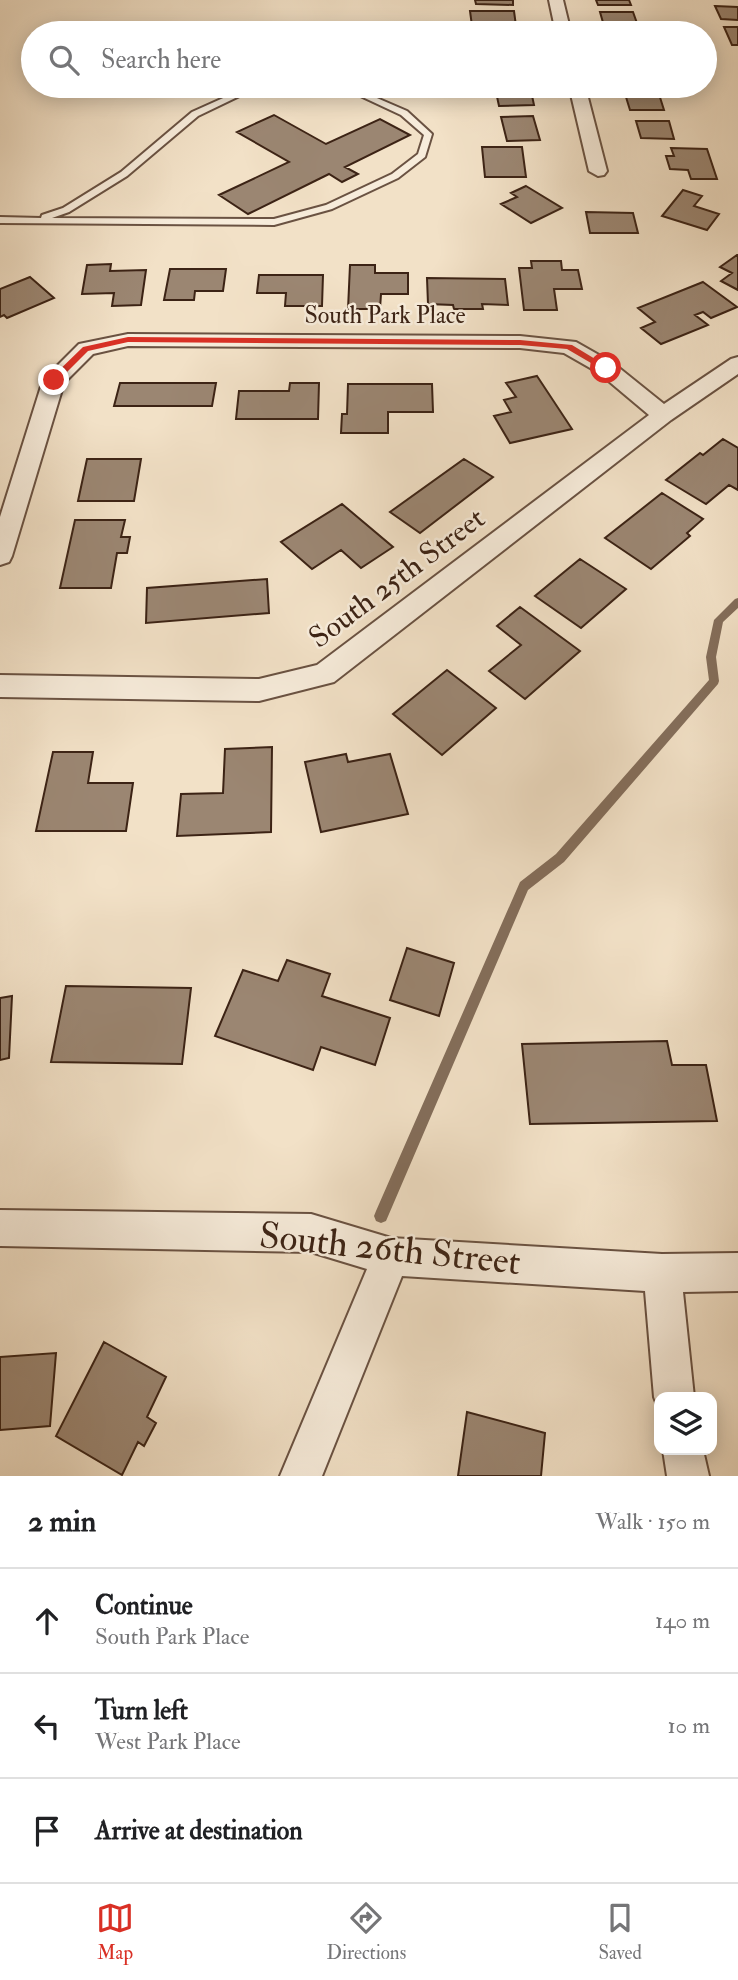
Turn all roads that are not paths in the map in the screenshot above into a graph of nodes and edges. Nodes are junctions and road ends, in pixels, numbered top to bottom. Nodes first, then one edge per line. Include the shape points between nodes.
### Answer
1 (556, 0) edge
2 (561, 21) edge
3 (230, 98) edge
4 (370, 98) edge
5 (580, 98) edge
6 (598, 171) dead end
7 (0, 220) edge
8 (37, 220) junction
9 (738, 364) edge
10 (663, 415) junction
11 (0, 556) edge
12 (0, 686) edge
13 (0, 1228) edge
14 (391, 1257) junction
15 (738, 1272) edge
16 (662, 1273) junction
17 (674, 1392) edge
18 (685, 1455) edge
19 (301, 1476) edge
20 (688, 1476) edge

1 - 2 street
3 - 8 lane via 195,114 124,174 65,210
4 - 8 lane via 404,113 428,134 422,155 395,176 329,207 274,222
5 - 6 street
7 - 8 lane
9 - 10 street, South 25th Street
10 - 11 street, South Park Place via 606,368 569,347 520,342 128,340 86,349 54,380
10 - 12 street, South 25th Street via 325,674 259,690
13 - 14 street, South 26th Street via 311,1233
14 - 16 street, South 26th Street
14 - 19 street
15 - 16 street, South 26th Street
16 - 17 street
18 - 20 street

